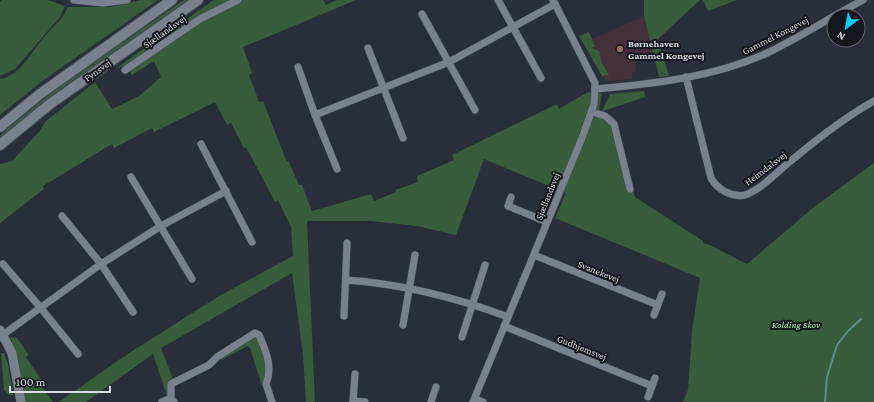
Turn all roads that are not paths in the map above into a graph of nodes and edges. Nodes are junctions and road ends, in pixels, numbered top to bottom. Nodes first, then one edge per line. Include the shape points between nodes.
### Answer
1 (74, 0) edge
2 (127, 0) edge
3 (172, 0) edge
4 (198, 0) edge
5 (238, 0) edge
6 (498, 0) edge
7 (863, 0) edge
8 (554, 2) edge
9 (422, 14) dead end
10 (513, 27) junction
11 (368, 48) dead end
12 (449, 62) junction
13 (298, 67) dead end
14 (125, 70) dead end
15 (686, 77) junction
16 (541, 78) dead end
17 (384, 89) junction
18 (596, 89) junction
19 (874, 101) edge
20 (475, 110) dead end
21 (592, 112) junction
22 (315, 115) junction
23 (0, 127) edge
24 (403, 138) dead end
25 (202, 144) dead end
26 (0, 145) edge
27 (337, 168) dead end
28 (131, 177) dead end
29 (630, 190) dead end
30 (226, 191) junction
31 (511, 197) dead end
32 (62, 216) dead end
33 (547, 222) junction
34 (161, 226) junction
35 (252, 242) dead end
36 (347, 243) dead end
37 (415, 255) dead end
38 (534, 255) junction
39 (3, 264) dead end
40 (101, 264) junction
41 (485, 264) dead end
42 (192, 279) dead end
43 (346, 280) junction
44 (409, 288) junction
45 (662, 294) dead end
46 (474, 304) junction
47 (658, 305) junction
48 (40, 307) junction
49 (134, 312) dead end
50 (654, 315) dead end
51 (344, 316) dead end
52 (508, 317) junction
53 (403, 325) dead end
54 (504, 326) junction
55 (2, 332) edge
56 (462, 337) dead end
57 (78, 354) dead end
58 (355, 374) dead end
59 (656, 378) dead end
60 (652, 386) junction
61 (436, 387) dead end
62 (648, 397) dead end
63 (172, 400) edge
64 (474, 400) edge
65 (21, 402) edge
66 (162, 402) edge
67 (272, 402) edge
68 (353, 402) edge
69 (365, 402) edge
70 (431, 402) edge
71 (483, 402) edge

1 - 2 street via 103,3
3 - 23 main road, Fynsvej via 40,94
4 - 26 main road, Fynsvej via 50,104
5 - 14 street, Sjællandsvej via 200,18
6 - 10 street
7 - 15 street, Gammel Kongevej via 767,52 743,62
8 - 10 street
8 - 18 street, Sjællandsvej via 593,77
9 - 12 street
10 - 12 street
10 - 16 street
11 - 17 street
12 - 17 street
12 - 20 street
13 - 22 street
15 - 18 street, Gammel Kongevej via 654,84
15 - 19 street, Heimdalsvej via 711,178 718,187 738,196 759,186 829,130
17 - 22 street
17 - 24 street
18 - 21 street, Sjællandsvej
21 - 29 street via 605,116 614,124
21 - 33 street, Sjællandsvej
22 - 27 street
25 - 30 street
28 - 34 street
30 - 34 street
30 - 35 street
31 - 33 street via 508,206
32 - 40 street
33 - 38 street, Sjællandsvej
34 - 40 street
34 - 42 street
36 - 43 street
37 - 44 street
38 - 47 street, Svanekevej
38 - 52 street, Sjællandsvej
39 - 48 street
40 - 48 street
40 - 49 street
41 - 46 street
43 - 44 street via 380,282
43 - 51 street
44 - 46 street
44 - 53 street
45 - 47 street
46 - 52 street
46 - 56 street
47 - 50 street
48 - 55 street
48 - 57 street
52 - 54 street, Sjællandsvej
54 - 60 street, Gudhjemsvej
54 - 64 street, Sjællandsvej
55 - 65 street via 12,353
58 - 68 street
59 - 60 street
60 - 62 street
61 - 70 street
63 - 66 street
63 - 67 street via 171,384 209,365 255,333 266,352 270,374 266,384
64 - 71 street
68 - 69 street

